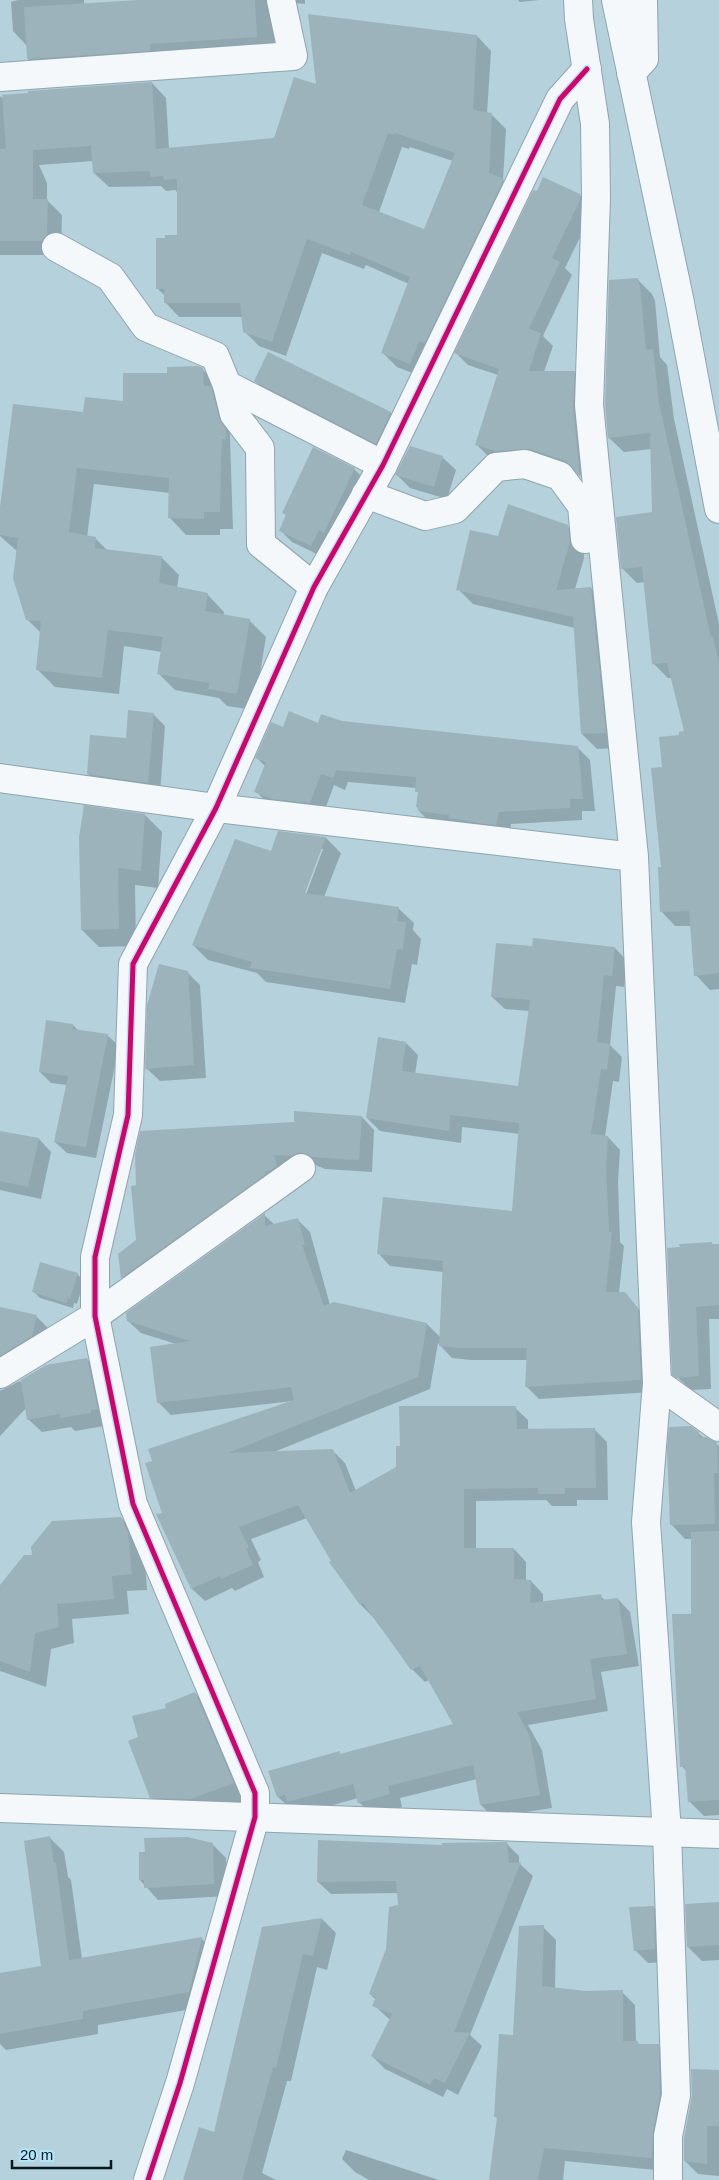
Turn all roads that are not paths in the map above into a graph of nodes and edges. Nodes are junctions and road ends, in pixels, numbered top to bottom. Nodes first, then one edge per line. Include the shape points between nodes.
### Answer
1 (282, 0) edge
2 (578, 0) edge
3 (616, 0) edge
4 (643, 0) edge
5 (587, 69) junction
6 (631, 72) junction
7 (0, 77) edge
8 (56, 247) dead end
9 (227, 385) junction
10 (383, 465) junction
11 (366, 494) junction
12 (719, 509) edge
13 (604, 556) junction
14 (314, 587) junction
15 (0, 778) edge
16 (216, 808) junction
17 (634, 857) junction
18 (301, 1168) dead end
19 (96, 1316) junction
20 (0, 1374) edge
21 (657, 1383) junction
22 (719, 1427) edge
23 (0, 1808) edge
24 (255, 1817) junction
25 (667, 1833) junction
26 (719, 1834) edge
27 (148, 2180) edge
28 (668, 2180) edge

1 - 7 street via 293,56
2 - 5 street
3 - 6 street
4 - 6 street via 644,59
5 - 10 street via 560,99
5 - 13 street via 595,124 596,198 589,405
6 - 12 street
8 - 9 street via 110,277 146,327 215,356
9 - 10 street
9 - 14 street via 234,414 260,448 261,544
10 - 11 street
11 - 13 street via 426,516 455,509 496,467 525,464 560,476 582,506 587,556
11 - 14 street
13 - 17 street
14 - 16 street
15 - 16 street
16 - 17 street
16 - 19 street via 133,964 128,1115 96,1257
17 - 21 street
18 - 19 street
19 - 20 street
19 - 24 street via 133,1504 255,1793
21 - 22 street
21 - 25 street via 646,1522
23 - 24 street
24 - 25 street
24 - 27 street via 180,2083
25 - 26 street
25 - 28 street via 676,2095 668,2136

